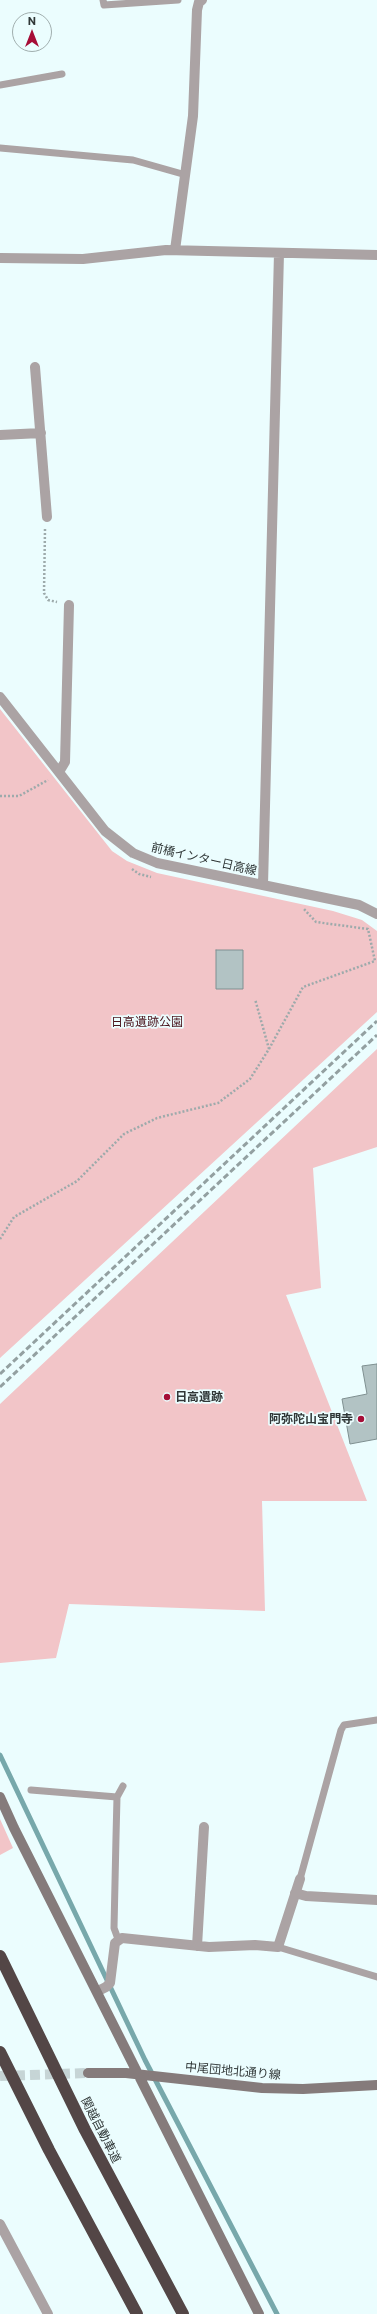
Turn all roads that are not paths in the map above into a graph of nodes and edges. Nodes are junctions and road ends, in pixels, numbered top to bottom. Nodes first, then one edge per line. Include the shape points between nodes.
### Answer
1 (103, 0) edge
2 (178, 0) edge
3 (198, 1) edge
4 (62, 74) dead end
5 (0, 85) edge
6 (0, 148) edge
7 (186, 175) junction
8 (175, 250) junction
9 (279, 253) junction
10 (377, 255) edge
11 (0, 258) edge
12 (35, 367) dead end
13 (41, 433) junction
14 (0, 435) edge
15 (47, 517) road end
16 (69, 605) road end
17 (0, 696) edge
18 (59, 772) junction
19 (262, 885) junction
20 (377, 914) edge
21 (377, 1720) edge
22 (123, 1786) dead end
23 (31, 1790) dead end
24 (0, 1797) edge
25 (117, 1797) junction
26 (204, 1826) dead end
27 (300, 1879) joint
28 (295, 1892) junction
29 (377, 1900) edge
30 (118, 1939) junction
31 (197, 1946) junction
32 (278, 1947) junction
33 (0, 1956) edge
34 (377, 1977) edge
35 (98, 1991) junction
36 (0, 2052) edge
37 (88, 2073) tunnel mouth
38 (138, 2074) junction
39 (377, 2085) edge
40 (0, 2224) edge
41 (48, 2314) edge
42 (137, 2314) edge
43 (183, 2314) edge
44 (259, 2314) edge

1 - 2 lane via 104,5
3 - 7 street via 193,116
4 - 5 lane
6 - 7 lane via 133,160
7 - 8 street
8 - 9 street
8 - 11 street via 83,259
9 - 10 street
9 - 19 street
12 - 13 street
13 - 14 street
13 - 15 street
16 - 18 street via 65,762
17 - 18 street, 前橋インター日高線
18 - 19 street, 前橋インター日高線 via 105,831 133,853 157,863
19 - 20 street, 前橋インター日高線 via 352,903
21 - 27 lane via 344,1725 341,1730
22 - 25 lane
23 - 25 lane
24 - 35 street
25 - 30 lane via 114,1928
26 - 31 street
27 - 28 street
28 - 29 street via 306,1896
28 - 32 street
30 - 31 street via 153,1940
30 - 35 street via 115,1943 110,1983
31 - 32 street
32 - 34 lane
33 - 43 highway, 関越自動車道 via 85,2130
35 - 38 street
36 - 42 highway
37 - 38 street, 中尾団地北通り線
38 - 39 street, 中尾団地北通り線 via 262,2088 303,2089
38 - 44 street
40 - 41 street

